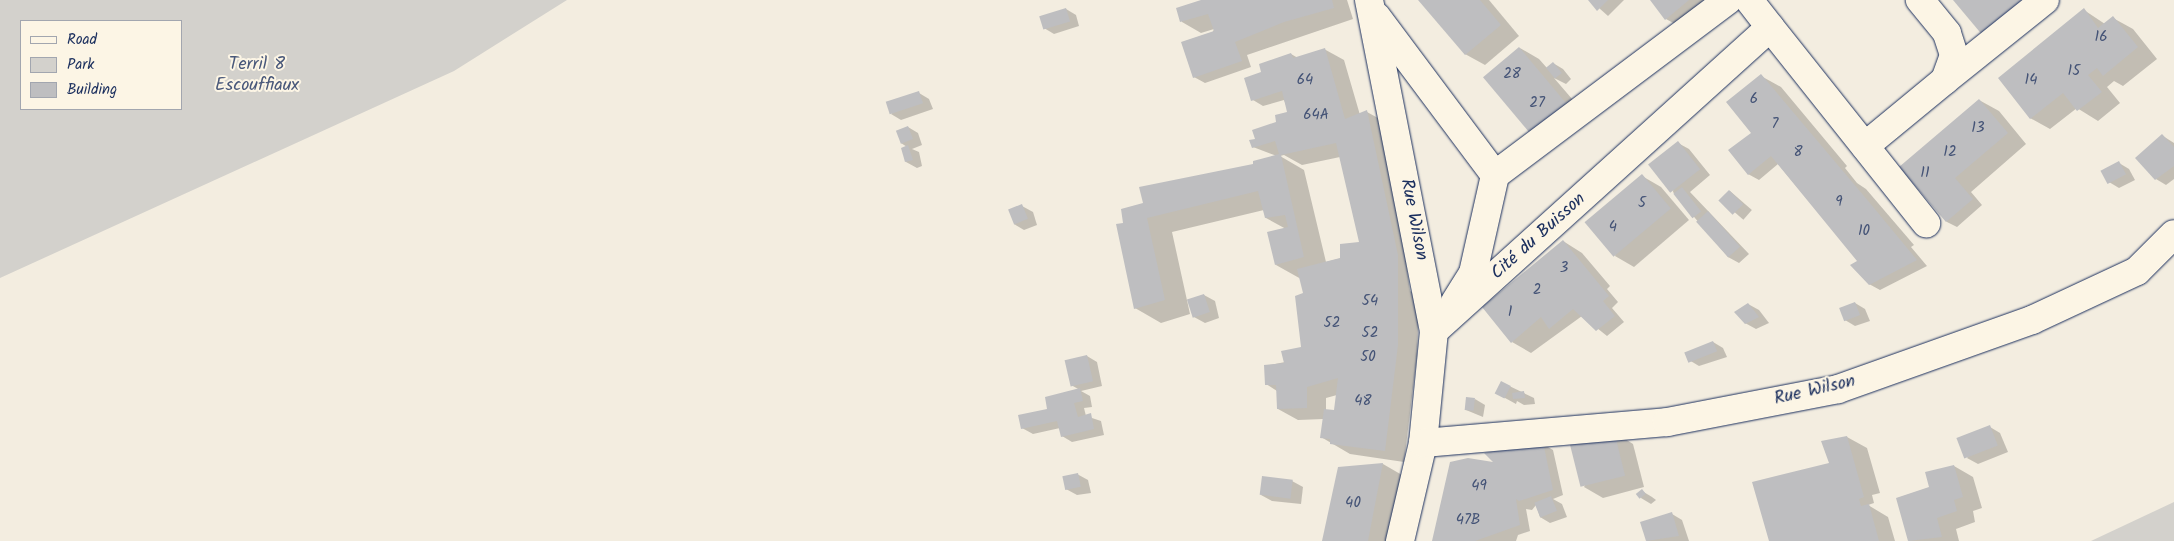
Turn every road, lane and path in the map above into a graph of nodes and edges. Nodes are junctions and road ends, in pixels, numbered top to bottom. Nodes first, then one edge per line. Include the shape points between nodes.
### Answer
1 (1728, 0) edge
2 (1749, 0) edge
3 (1920, 0) edge
4 (2045, 0) edge
5 (1370, 5) edge
6 (1770, 27) junction
7 (1944, 80) junction
8 (1865, 146) junction
9 (1495, 175) junction
10 (1926, 223) dead end
11 (2174, 234) edge
12 (1434, 331) junction
13 (1423, 443) junction
14 (1400, 541) edge

1 - 9 street
2 - 6 street
3 - 7 street via 1947,33 1952,48 1954,55
4 - 7 street
5 - 9 street
5 - 12 street, Rue Wilson
6 - 8 street
6 - 12 street, Cité du Buisson
7 - 8 street
8 - 10 street
9 - 12 street, Cité du Buisson via 1473,273
11 - 13 street, Rue Wilson via 2137,271 2041,316 1838,389 1667,422
12 - 13 street, Rue Wilson
13 - 14 street, Rue Wilson

